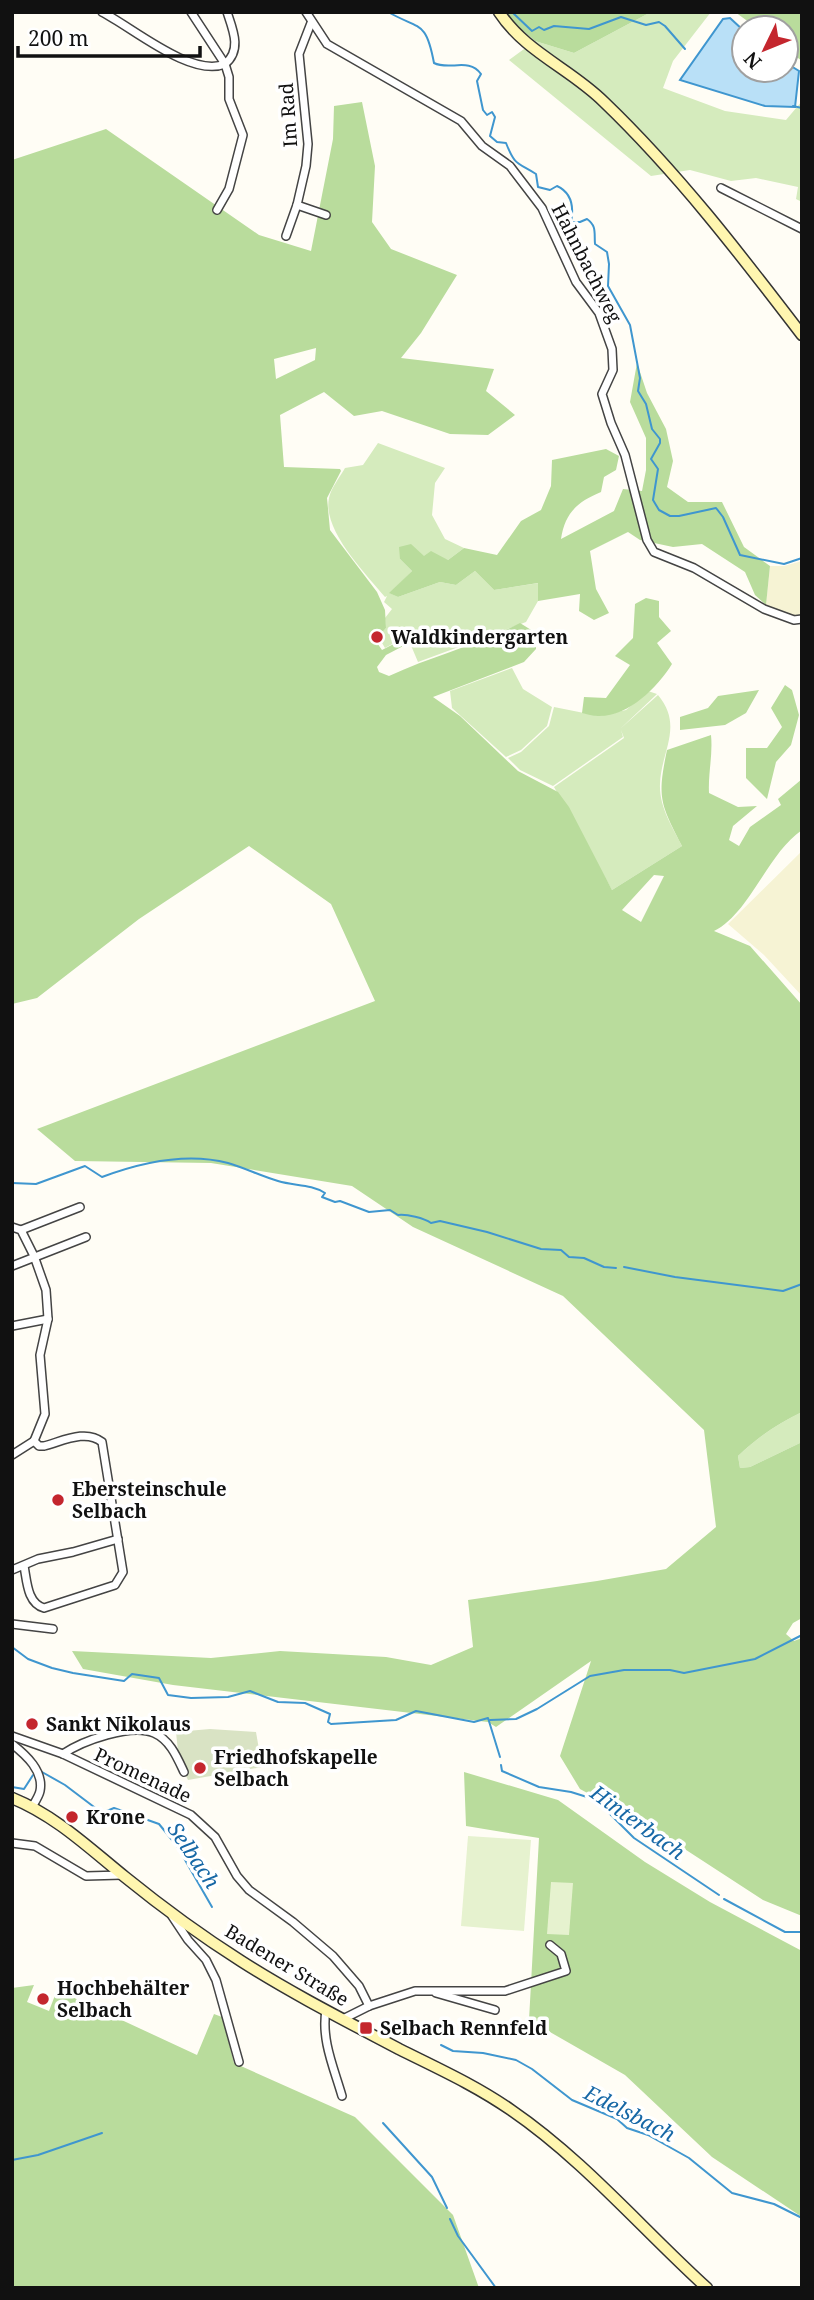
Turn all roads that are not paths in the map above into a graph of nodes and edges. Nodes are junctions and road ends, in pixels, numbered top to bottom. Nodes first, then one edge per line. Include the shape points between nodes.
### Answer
1 (102, 12) edge
2 (191, 12) edge
3 (227, 12) edge
4 (306, 12) edge
5 (499, 12) edge
6 (311, 23) junction
7 (225, 64) junction
8 (721, 188) dead end
9 (298, 205) junction
10 (218, 210) dead end
11 (326, 215) dead end
12 (802, 229) edge
13 (286, 236) dead end
14 (802, 335) edge
15 (802, 620) edge
16 (80, 1207) dead end
17 (12, 1227) edge
18 (21, 1230) junction
19 (86, 1237) dead end
20 (34, 1256) junction
21 (12, 1266) edge
22 (48, 1319) junction
23 (12, 1326) edge
24 (34, 1441) junction
25 (12, 1455) edge
26 (118, 1539) junction
27 (24, 1566) junction
28 (12, 1570) edge
29 (12, 1624) edge
30 (53, 1629) dead end
31 (12, 1736) edge
32 (12, 1744) edge
33 (63, 1754) junction
34 (184, 1772) dead end
35 (12, 1798) edge
36 (32, 1807) junction
37 (12, 1843) edge
38 (123, 1875) junction
39 (170, 1913) junction
40 (550, 1945) dead end
41 (425, 1990) junction
42 (369, 2006) junction
43 (326, 2010) junction
44 (495, 2010) dead end
45 (343, 2019) junction
46 (239, 2062) dead end
47 (342, 2096) dead end
48 (707, 2288) edge

1 - 7 street via 181,58 211,67
2 - 7 street
3 - 7 street via 235,50
4 - 6 street, Hahnbachweg
5 - 14 main road via 518,37 597,94 685,186
6 - 9 street, Im Rad via 299,54 308,144
6 - 15 street, Hahnbachweg via 327,44 461,121 482,146 510,166 542,208 576,282 599,313 612,349 613,370 602,394 625,456 646,540 654,552 694,568 764,609
7 - 10 street via 229,99 243,135 229,190
8 - 12 street
9 - 11 street
9 - 13 street, Im Rad
16 - 18 street
17 - 18 street
18 - 20 street
19 - 20 street
20 - 21 street
20 - 22 street via 46,1290
22 - 23 street
22 - 24 street via 40,1354 45,1414
24 - 25 street
24 - 26 street via 44,1446 86,1435 102,1442
26 - 27 street
26 - 27 street via 123,1572 118,1582 44,1608 32,1600
27 - 28 street
29 - 30 street
31 - 33 street, Promenade
32 - 36 street via 31,1760 38,1776 40,1791
33 - 34 street via 112,1734 153,1732 166,1740
33 - 42 street, Promenade via 191,1815 215,1838 249,1890 333,1956 359,1986
35 - 36 main road, Badener Straße
36 - 38 main road, Badener Straße
37 - 38 street via 35,1846 86,1876
38 - 39 main road, Badener Straße
39 - 43 main road, Badener Straße
39 - 46 street via 216,1980
40 - 41 street via 561,1954 566,1971 505,1991
41 - 42 street
41 - 44 street
42 - 45 street
43 - 45 main road, Badener Straße
43 - 47 street via 325,2038
45 - 48 main road, Badener Straße via 448,2072 544,2133

